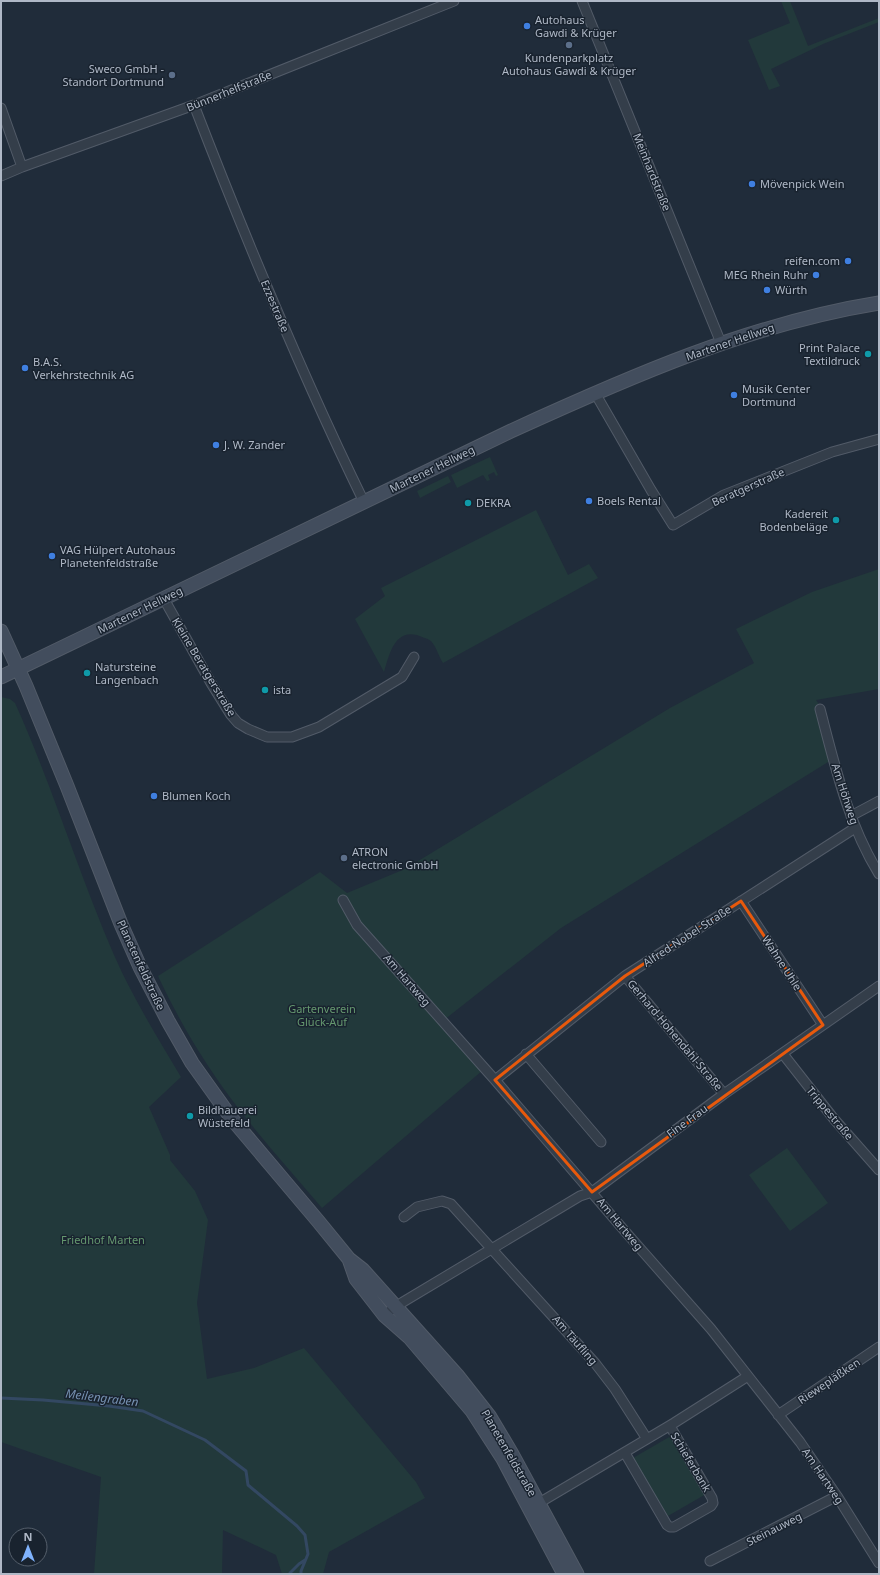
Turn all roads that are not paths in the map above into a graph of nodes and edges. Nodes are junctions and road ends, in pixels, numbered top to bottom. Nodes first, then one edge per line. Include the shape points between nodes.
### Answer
1 (454, 1) edge
2 (582, 1) edge
3 (194, 105) junction
4 (1, 108) edge
5 (22, 167) junction
6 (1, 176) edge
7 (879, 303) edge
8 (721, 343) junction
9 (596, 393) junction
10 (879, 439) edge
11 (364, 502) junction
12 (164, 599) junction
13 (1, 631) edge
14 (414, 657) dead end
15 (18, 669) junction
16 (1, 677) edge
17 (820, 710) dead end
18 (879, 800) edge
19 (851, 816) junction
20 (855, 828) junction
21 (879, 874) edge
22 (343, 900) dead end
23 (741, 901) junction
24 (626, 976) junction
25 (879, 986) edge
26 (823, 1025) junction
27 (526, 1054) junction
28 (783, 1054) junction
29 (495, 1080) junction
30 (724, 1094) junction
31 (600, 1142) dead end
32 (879, 1170) edge
33 (592, 1192) junction
34 (404, 1217) dead end
35 (491, 1249) junction
36 (348, 1259) junction
37 (396, 1307) junction
38 (384, 1315) junction
39 (879, 1347) edge
40 (748, 1376) junction
41 (778, 1415) junction
42 (670, 1426) junction
43 (647, 1439) junction
44 (625, 1453) junction
45 (837, 1496) junction
46 (538, 1503) junction
47 (710, 1561) dead end
48 (878, 1561) edge
49 (564, 1574) edge
50 (577, 1574) edge

1 - 3 street, Bünnerhelfstraße
2 - 8 street, Meinhardstraße
3 - 5 street, Bünnerhelfstraße
3 - 11 street, Ezzestraße via 307,380
4 - 5 street
5 - 6 street, Bünnerhelfstraße
7 - 8 street, Martener Hellweg via 797,320
8 - 9 street, Martener Hellweg
9 - 10 street, Beratgerstraße via 673,525 724,495 832,452
9 - 11 street, Martener Hellweg
11 - 12 street, Martener Hellweg
12 - 14 street, Kleine Beratgerstraße via 231,716 248,729 267,736 292,737 319,727 402,677
12 - 15 street, Martener Hellweg
13 - 15 street, Planetenfeldstraße
15 - 16 street, Martener Hellweg
15 - 36 street, Planetenfeldstraße via 121,924 168,1021 192,1063 225,1110
17 - 19 street, Am Höhweg
18 - 19 street
19 - 20 street, Am Höhweg
20 - 21 street, Am Höhweg
20 - 23 street, Alfred-Nobel-Straße
22 - 29 street, Am Hartweg via 357,925
23 - 24 street, Alfred-Nobel-Straße
23 - 26 street, Wahne Uhle
24 - 27 street, Alfred-Nobel-Straße
24 - 30 street, Gerhard-Hohendahl-Straße
25 - 26 street, Fine Frau
26 - 28 street, Fine Frau
27 - 29 street, Alfred-Nobel-Straße
27 - 31 street
28 - 30 street, Fine Frau
28 - 32 street, Trippestraße via 834,1119
29 - 33 street, Am Hartweg
30 - 33 street, Fine Frau
33 - 35 street, Fine Frau via 580,1196
33 - 40 street, Am Hartweg via 711,1329
34 - 35 street via 417,1207 447,1202 452,1204
35 - 37 street, Fine Frau
35 - 43 street, Am Täufling via 595,1363
36 - 37 street, Planetenfeldstraße via 363,1270
36 - 38 street, Planetenfeldstraße via 356,1279
37 - 38 street
37 - 46 street, Planetenfeldstraße via 478,1401 501,1434
38 - 49 street, Planetenfeldstraße via 409,1337 472,1411 503,1459
39 - 41 street, Riewepläßken
40 - 41 street, Am Hartweg
40 - 42 street, Schieferbank
41 - 45 street, Am Hartweg
42 - 43 street, Schieferbank
42 - 44 street, Schieferbank via 712,1498 711,1506 670,1527
43 - 44 street, Schieferbank
44 - 46 street, Schieferbank
45 - 47 street, Steinauweg
45 - 48 street, Am Hartweg
46 - 50 street, Planetenfeldstraße

